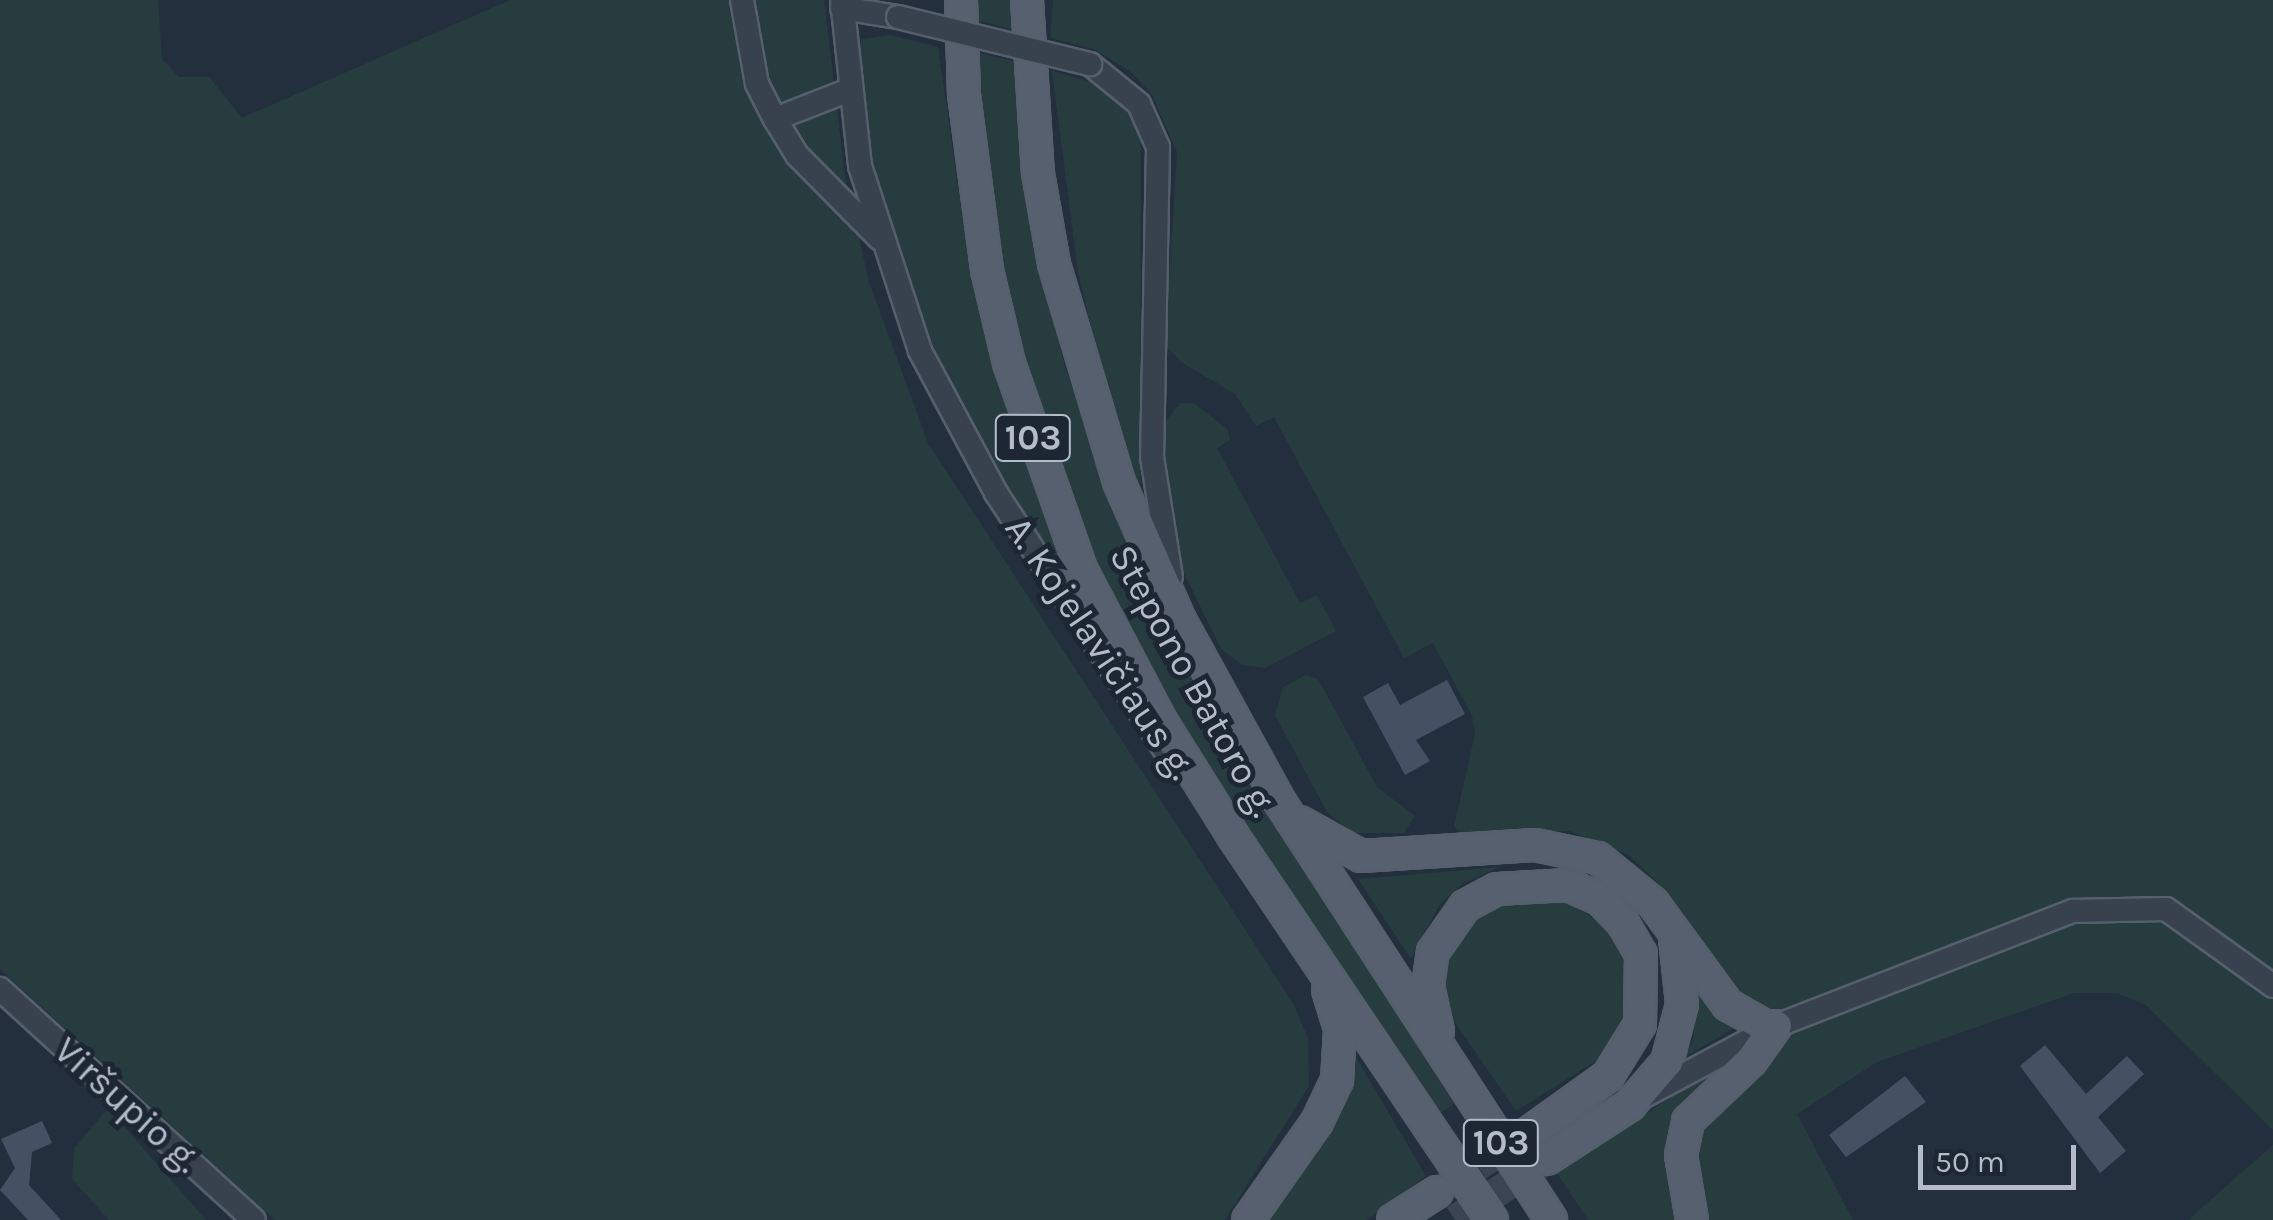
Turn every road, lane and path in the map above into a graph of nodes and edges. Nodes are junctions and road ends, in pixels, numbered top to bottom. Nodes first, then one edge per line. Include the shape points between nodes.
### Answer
1 (742, 0) edge
2 (961, 0) edge
3 (1027, 0) edge
4 (842, 4) edge
5 (847, 92) junction
6 (775, 120) junction
7 (879, 238) junction
8 (1180, 620) junction
9 (1280, 802) junction
10 (1232, 836) junction
11 (1668, 922) junction
12 (1318, 959) junction
13 (2273, 986) edge
14 (0, 989) edge
15 (1773, 1027) junction
16 (1452, 1066) junction
17 (1630, 1105) junction
18 (1530, 1132) tunnel mouth
19 (1547, 1159) tunnel mouth
20 (1437, 1192) tunnel mouth
21 (254, 1220) edge
22 (1248, 1220) edge
23 (1394, 1220) edge
24 (1492, 1220) edge
25 (1551, 1220) edge
26 (1692, 1220) edge

1 - 6 street via 757,84
2 - 10 main road, Stepono Batoro g. / 103 via 964,95 987,270 1041,462 1116,642
3 - 8 main road, Stepono Batoro g. / 103 via 1038,173 1054,264 1106,445
4 - 5 street, A. Kojelavičiaus g.
4 - 8 street, bridge via 1090,64 1139,104 1158,148 1152,456
5 - 6 street
5 - 7 street, A. Kojelavičiaus g.
6 - 7 street via 797,154
7 - 10 street, A. Kojelavičiaus g. via 920,351 996,493 1156,740
8 - 9 main road, Stepono Batoro g. / 103
9 - 11 main road via 1323,840 1361,856 1568,848 1625,876
9 - 16 main road, Stepono Batoro g. / 103
10 - 12 main road, Stepono Batoro g. / 103
11 - 15 main road via 1728,1005
11 - 17 main road via 1684,981 1679,1021 1667,1062
12 - 22 main road via 1340,1029 1337,1080 1317,1122
12 - 24 main road, Stepono Batoro g. / 103
13 - 15 street via 2166,908 2096,907 2042,920
14 - 21 street, Viršupio g.
15 - 17 street
15 - 26 main road via 1751,1061 1688,1121 1680,1156
16 - 18 main road via 1428,986 1444,928 1497,890 1533,882 1568,885 1600,899 1641,954 1640,1024 1608,1076
16 - 25 main road, Stepono Batoro g. / 103
17 - 19 main road
20 - 23 main road

